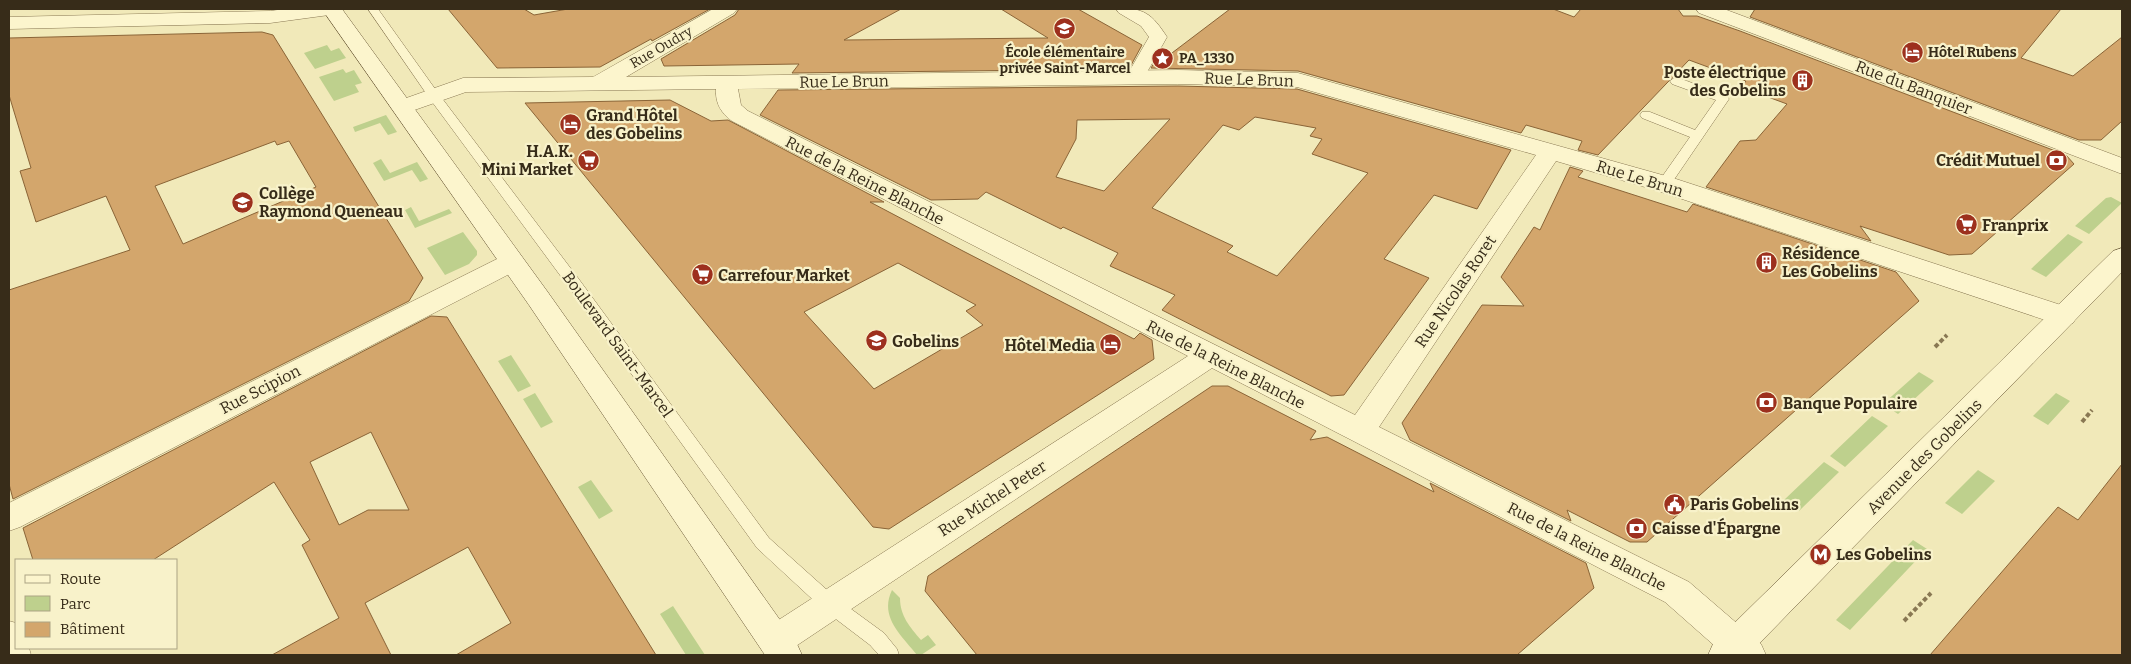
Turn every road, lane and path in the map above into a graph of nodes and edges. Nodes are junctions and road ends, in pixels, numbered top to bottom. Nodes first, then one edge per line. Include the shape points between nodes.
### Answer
1 (331, 9) edge
2 (373, 9) edge
3 (727, 9) edge
4 (1125, 9) edge
5 (1706, 9) edge
6 (1731, 13) edge
7 (9, 23) edge
8 (1136, 77) junction
9 (1676, 81) dead end
10 (728, 83) junction
11 (595, 84) junction
12 (434, 96) junction
13 (403, 107) junction
14 (1646, 115) dead end
15 (1697, 135) junction
16 (1551, 150) junction
17 (2122, 166) edge
18 (1664, 184) junction
19 (2121, 261) edge
20 (512, 262) junction
21 (2063, 316) junction
22 (1947, 335) dead end
23 (1935, 346) dead end
24 (1209, 356) junction
25 (2092, 410) dead end
26 (2082, 422) dead end
27 (1360, 431) junction
28 (9, 518) edge
29 (1931, 594) dead end
30 (830, 604) junction
31 (1904, 621) dead end
32 (9, 636) edge
33 (780, 648) edge
34 (1737, 651) edge
35 (14, 655) edge
36 (890, 655) edge

1 - 7 street via 270,18
1 - 13 street
2 - 12 lane, Boulevard Saint-Marcel
3 - 11 street, Rue Oudry
4 - 8 street via 1148,22 1158,36
5 - 6 street, Rue du Banquier
6 - 17 street, Rue du Banquier
8 - 10 street, Rue Le Brun
8 - 16 street, Rue Le Brun via 1298,80
9 - 15 lane via 1723,99
10 - 11 street, Rue Le Brun
10 - 24 street, Rue de la Reine Blanche via 728,106 740,116
11 - 12 street, Rue Le Brun via 463,85
12 - 13 street, Rue Le Brun
12 - 30 lane, Boulevard Saint-Marcel via 763,543
13 - 20 street
14 - 15 lane
15 - 18 lane
16 - 18 street, Rue Le Brun
16 - 27 street, Rue Nicolas Roret
18 - 21 street, Rue Le Brun
19 - 21 street, Avenue des Gobelins
20 - 28 street, Rue Scipion
20 - 33 street
21 - 34 street, Avenue des Gobelins
22 - 23 path
24 - 27 street, Rue de la Reine Blanche
24 - 30 street, Rue Michel Peter
25 - 26 path
27 - 34 street, Rue de la Reine Blanche via 1677,592
29 - 31 path
30 - 33 street, Rue Michel Peter
30 - 36 lane, Boulevard Saint-Marcel via 877,639
32 - 35 street

